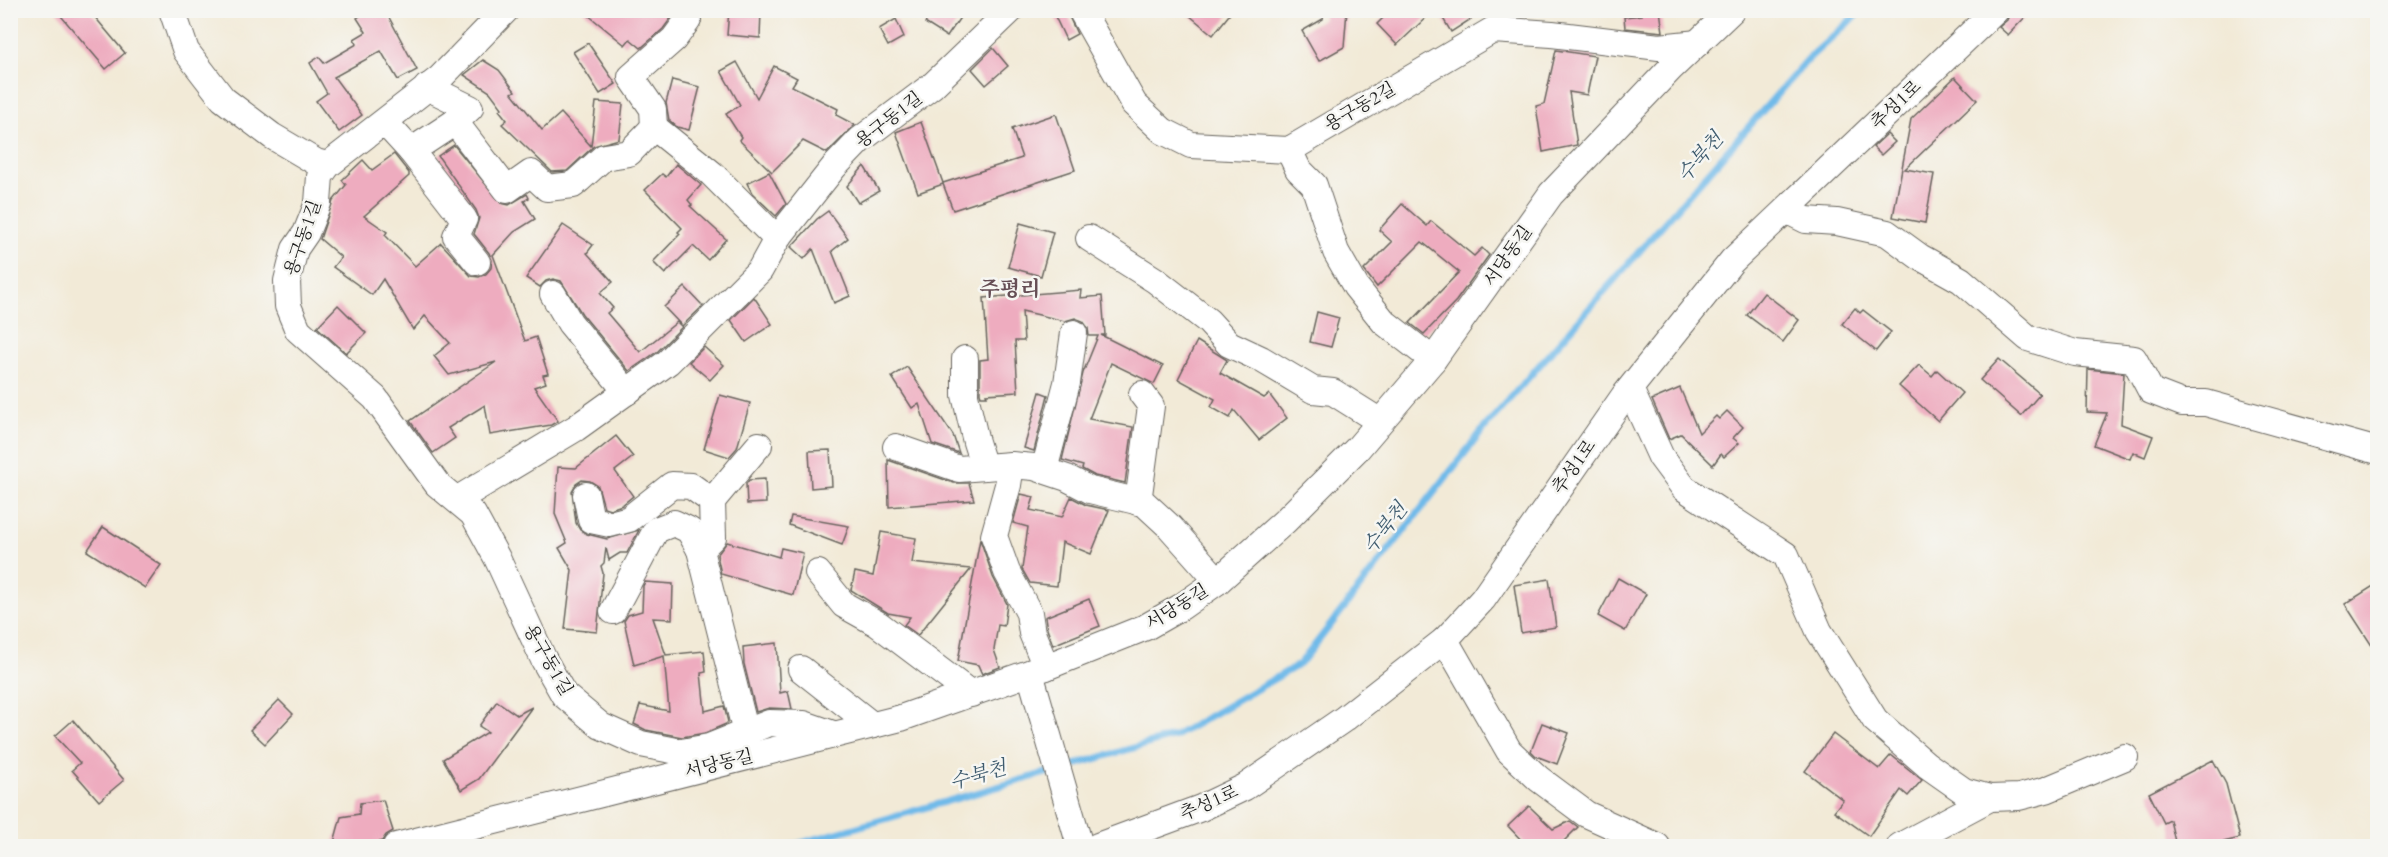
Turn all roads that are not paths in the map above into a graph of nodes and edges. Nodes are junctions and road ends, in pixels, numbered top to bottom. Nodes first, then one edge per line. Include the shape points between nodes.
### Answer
1 (172, 10) edge
2 (506, 10) edge
3 (1011, 10) edge
4 (1081, 10) edge
5 (1732, 10) edge
6 (1996, 10) edge
7 (688, 20) dead end
8 (1698, 44) junction
9 (427, 87) junction
10 (455, 122) junction
11 (379, 127) junction
12 (654, 127) junction
13 (1289, 150) junction
14 (411, 151) junction
15 (328, 165) junction
16 (1786, 210) junction
17 (1089, 238) dead end
18 (777, 239) junction
19 (477, 262) dead end
20 (553, 294) dead end
21 (1074, 333) dead end
22 (966, 359) dead end
23 (1433, 360) junction
24 (1630, 389) junction
25 (627, 392) junction
26 (1142, 394) dead end
27 (1379, 421) junction
28 (759, 444) dead end
29 (896, 447) dead end
30 (2378, 451) edge
31 (1011, 465) junction
32 (984, 467) junction
33 (1044, 470) junction
34 (586, 495) dead end
35 (458, 499) junction
36 (712, 501) junction
37 (1138, 502) junction
38 (700, 550) junction
39 (818, 573) dead end
40 (1218, 581) junction
41 (613, 611) dead end
42 (1445, 640) junction
43 (801, 669) dead end
44 (1038, 670) junction
45 (971, 693) junction
46 (872, 725) junction
47 (746, 733) junction
48 (833, 734) junction
49 (2125, 757) dead end
50 (1990, 798) junction
51 (1085, 843) edge
52 (396, 846) edge
53 (1657, 846) edge
54 (1900, 846) edge

1 - 15 street via 186,51 223,99 272,136
2 - 9 street
3 - 18 street, 용구동1길 via 933,84 860,140
4 - 13 street via 1134,104 1163,131 1191,145
5 - 8 street, 서당동길
6 - 16 street, 추성1로
7 - 12 street via 674,39 632,77 653,109
8 - 13 street, 용구동2길 via 1659,46 1493,30
8 - 23 street, 서당동길 via 1551,195
9 - 10 street via 470,108
9 - 11 street
10 - 12 street via 507,190 531,173 547,188 573,185 604,157 629,153
10 - 14 street
11 - 14 street via 389,127
11 - 15 street
12 - 18 street via 711,173
13 - 23 street via 1298,169 1314,185 1336,252 1356,287 1384,322
14 - 19 street via 464,219 456,236
15 - 35 street, 용구동1길 via 320,176 318,203 295,249 287,281 288,306 298,330 375,398 437,484
16 - 24 street, 추성1로 via 1732,261
16 - 30 street via 1806,220 1887,233 1961,280 2028,338 2074,352 2134,359 2151,392 2182,403 2206,403
17 - 27 street via 1155,280 1208,321 1229,344 1313,390 1333,392
18 - 25 street, 용구동1길 via 760,270 668,362
20 - 25 street via 570,323
21 - 33 street via 1067,383
22 - 32 street via 965,395
23 - 27 street, 서당동길
24 - 42 street, 추성1로 via 1483,599
24 - 50 street via 1661,457 1683,488 1786,555 1819,631 1875,720 1926,765 1964,791
25 - 35 street, 용구동1길
26 - 37 street via 1151,406
27 - 40 street, 서당동길 via 1358,448 1293,513
28 - 36 street
29 - 32 street via 959,470
31 - 32 street
31 - 33 street
31 - 44 street via 994,536 1007,572 1029,613
33 - 37 street via 1090,490
34 - 36 street via 591,520 610,524 629,519 672,485 691,486
35 - 47 street, 용구동1길 via 473,514 486,537 564,695 601,726 641,744 682,752
36 - 38 street via 713,537
37 - 40 street via 1170,527
38 - 41 street via 689,530 674,523 656,530
38 - 47 street
39 - 45 street via 844,604 878,624
40 - 44 street, 서당동길 via 1146,627
42 - 51 street, 추성1로 via 1344,719 1245,787 1201,808
42 - 53 street via 1509,751 1586,814
43 - 46 street
44 - 45 street, 서당동길
44 - 51 street
45 - 46 street, 서당동길
46 - 48 street, 서당동길
47 - 48 street, 용구동1길 via 776,723 817,727
48 - 52 street, 서당동길
49 - 50 street via 2046,790 2019,797
50 - 54 street

